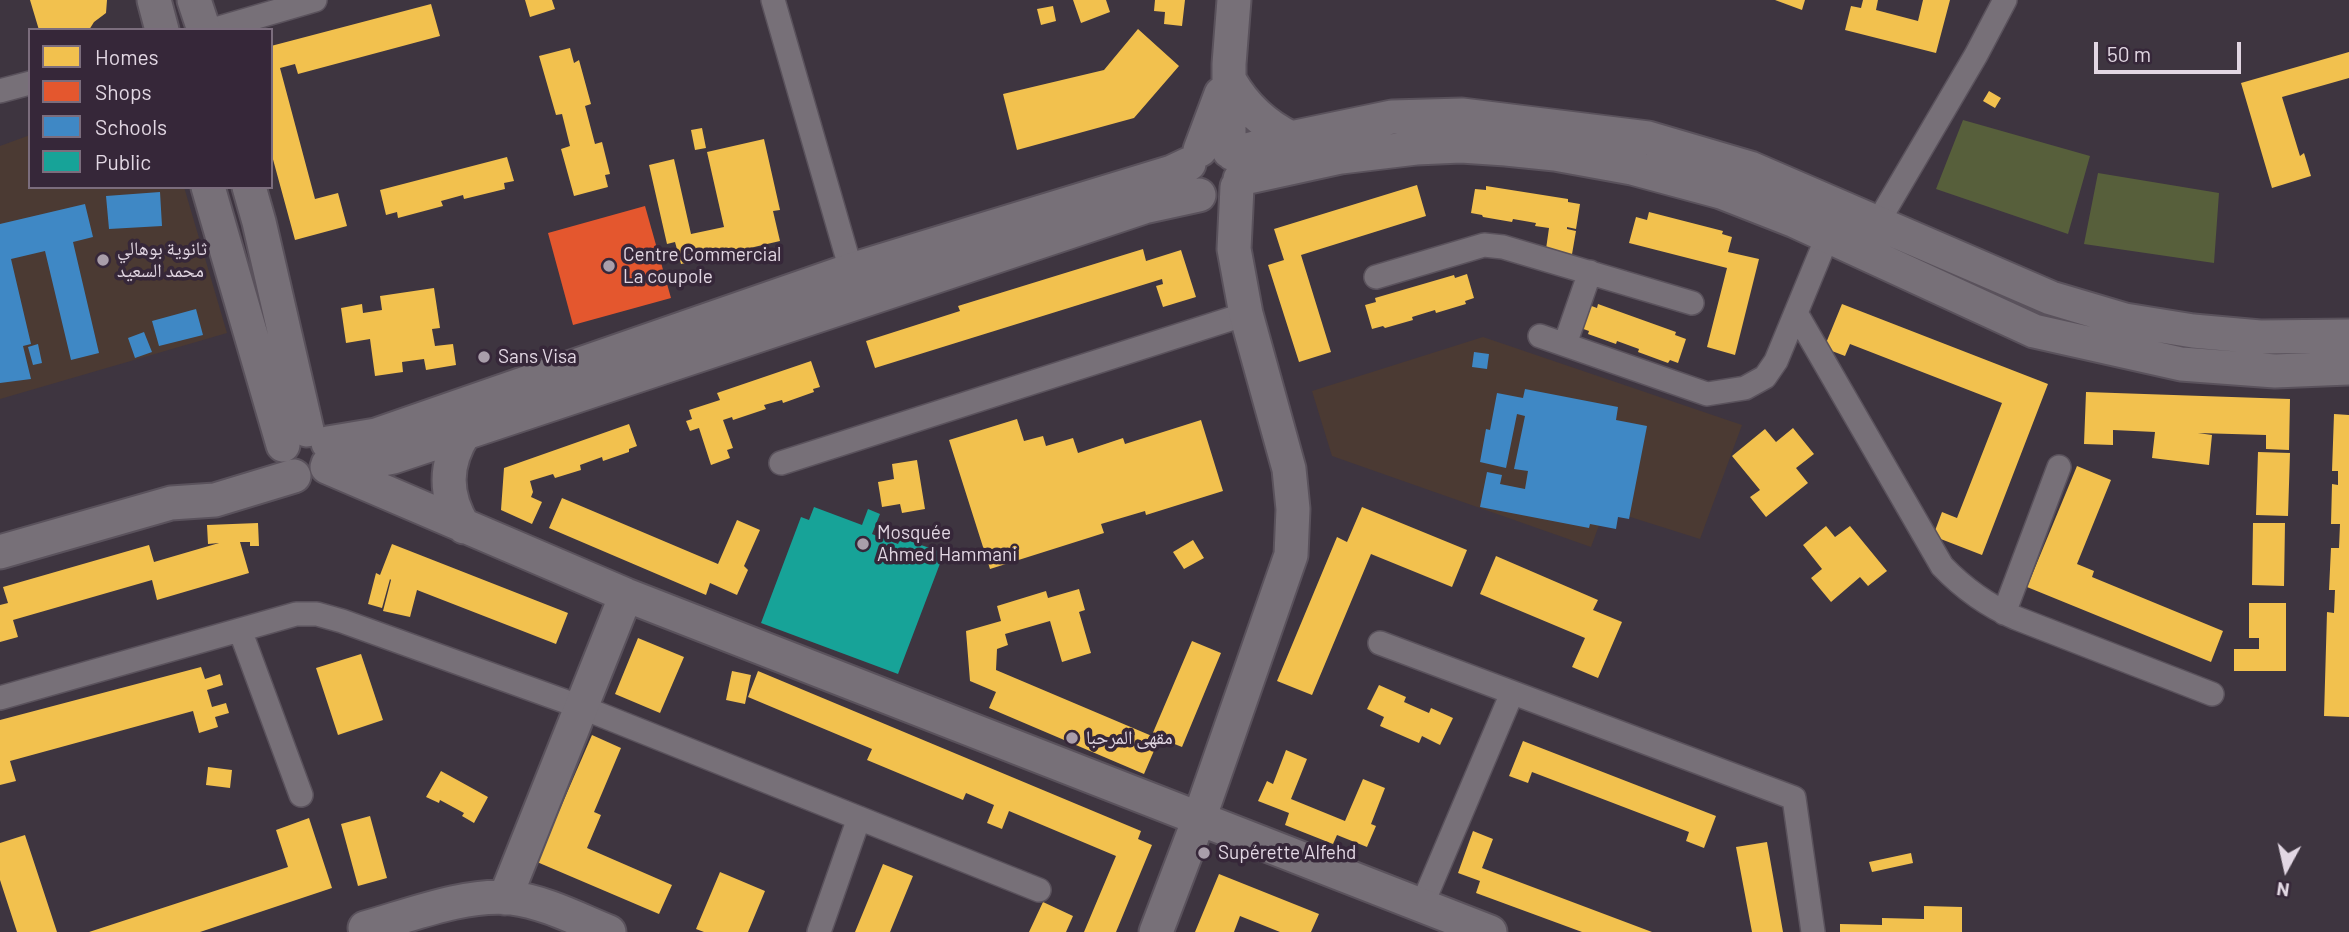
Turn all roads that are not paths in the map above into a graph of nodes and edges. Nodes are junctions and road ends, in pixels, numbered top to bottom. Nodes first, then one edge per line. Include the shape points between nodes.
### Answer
1 (154, 0) edge
2 (194, 0) edge
3 (316, 0) edge
4 (773, 0) edge
5 (1234, 0) edge
6 (2005, 0) edge
7 (161, 28) edge
8 (203, 28) edge
9 (219, 28) edge
10 (1230, 73) junction
11 (28, 84) edge
12 (0, 91) edge
13 (1291, 138) junction
14 (1221, 164) junction
15 (209, 189) edge
16 (250, 189) edge
17 (1201, 196) junction
18 (1878, 222) junction
19 (1828, 236) junction
20 (1234, 250) junction
21 (1875, 258) junction
22 (851, 270) junction
23 (1590, 272) junction
24 (1376, 277) dead end
25 (1692, 303) dead end
26 (1796, 313) junction
27 (1246, 314) junction
28 (1540, 336) dead end
29 (2349, 337) edge
30 (1565, 344) junction
31 (2349, 369) edge
32 (465, 432) junction
33 (307, 455) junction
34 (781, 463) dead end
35 (2059, 467) dead end
36 (464, 527) junction
37 (0, 552) edge
38 (626, 595) junction
39 (2004, 613) junction
40 (240, 630) junction
41 (1380, 643) dead end
42 (1512, 692) junction
43 (2213, 694) dead end
44 (0, 698) edge
45 (581, 707) junction
46 (302, 795) dead end
47 (859, 818) junction
48 (1199, 819) junction
49 (1039, 890) dead end
50 (505, 898) junction
51 (1422, 905) junction
52 (361, 931) edge
53 (609, 932) edge
54 (819, 932) edge
55 (1156, 932) edge
56 (1490, 932) edge
57 (1812, 932) edge

1 - 7 main road
2 - 8 main road
3 - 9 street
4 - 22 street
5 - 10 main road
6 - 18 street
10 - 13 main road via 1241,99 1255,115
10 - 14 main road
11 - 12 street
13 - 14 main road
13 - 18 main road via 1392,117 1462,115 1647,138 1750,168
14 - 17 main road via 1224,198
14 - 19 main road via 1310,163 1393,149 1506,149 1632,168 1721,192
14 - 20 main road
14 - 22 main road via 1172,172
15 - 33 main road
16 - 33 main road
17 - 20 main road
17 - 32 main road via 1144,207
18 - 21 street
18 - 29 main road via 2051,298 2125,320 2260,337
19 - 21 main road
19 - 26 street
20 - 27 main road
21 - 31 main road via 2034,331 2181,364 2275,371
22 - 33 main road
23 - 24 street via 1484,245
23 - 25 street
23 - 30 street
26 - 30 street via 1765,377 1726,392 1706,394
26 - 39 street via 1942,566 1963,588
27 - 34 street
27 - 48 main road via 1289,469 1291,555
28 - 30 street
32 - 33 main road via 383,460
32 - 36 main road via 448,472 451,501
33 - 36 main road
33 - 37 main road via 215,500 170,503
35 - 39 street
36 - 38 main road
38 - 45 main road
38 - 48 main road
39 - 43 street
40 - 44 street
40 - 45 street via 296,614 317,614
40 - 46 street
41 - 42 street
42 - 51 street
42 - 57 street via 1794,798
45 - 47 street
45 - 50 main road
47 - 49 street
47 - 54 street
48 - 51 main road
48 - 55 main road
50 - 52 main road via 477,898
50 - 53 main road via 533,902
51 - 56 main road

